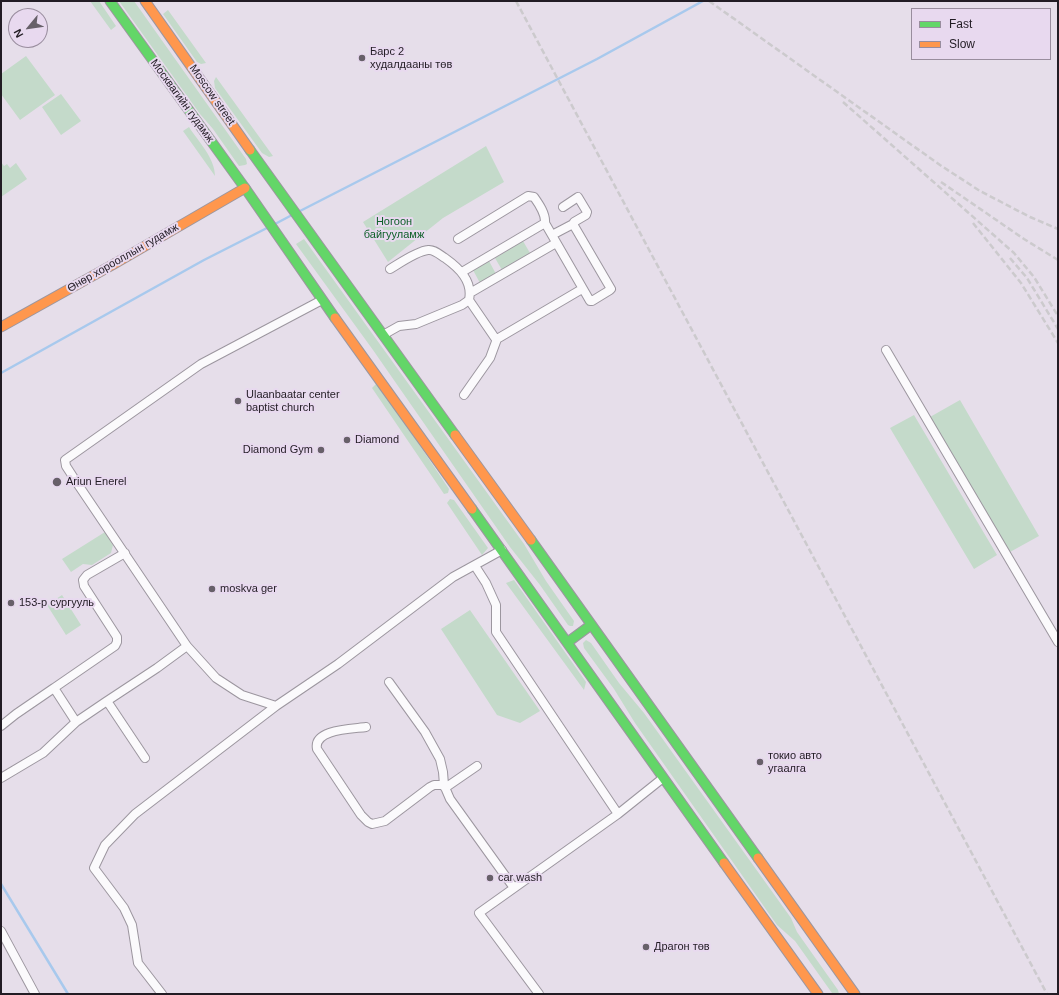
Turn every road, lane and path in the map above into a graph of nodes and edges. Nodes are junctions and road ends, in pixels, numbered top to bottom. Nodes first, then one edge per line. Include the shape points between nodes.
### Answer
1 (110, 1) edge
2 (145, 1) edge
3 (245, 188) junction
4 (563, 207) dead end
5 (545, 223) junction
6 (573, 224) junction
7 (552, 235) junction
8 (458, 238) dead end
9 (556, 243) junction
10 (390, 269) dead end
11 (462, 272) junction
12 (582, 289) junction
13 (470, 297) junction
14 (322, 300) junction
15 (1, 327) edge
16 (383, 335) junction
17 (497, 339) junction
18 (886, 350) dead end
19 (464, 395) dead end
20 (502, 550) junction
21 (125, 553) junction
22 (475, 566) junction
23 (591, 625) junction
24 (568, 642) junction
25 (1058, 642) edge
26 (187, 646) junction
27 (389, 682) dead end
28 (54, 688) junction
29 (106, 701) junction
30 (276, 706) junction
31 (76, 722) junction
32 (1, 726) edge
33 (366, 727) dead end
34 (145, 758) dead end
35 (477, 766) dead end
36 (1, 778) edge
37 (663, 778) junction
38 (444, 787) junction
39 (618, 814) junction
40 (514, 888) junction
41 (1, 931) edge
42 (843, 978) junction
43 (844, 991) dead end
44 (35, 994) edge
45 (162, 994) edge
46 (539, 994) edge
47 (818, 994) edge
48 (855, 994) edge

1 - 3 main road, Москвагийн гудамж
2 - 16 main road, Moscow street
3 - 14 main road, Москвагийн гудамж
3 - 15 main road, Өнөр хорооллын гудамж
4 - 6 street via 578,198 583,205 587,214
5 - 7 street
5 - 8 street via 545,216 531,195
5 - 11 street
6 - 7 street
6 - 12 street via 610,289 591,301
7 - 9 street
9 - 12 street
9 - 13 street
10 - 11 street via 419,253 430,250
11 - 13 street via 469,285
12 - 17 street
13 - 16 street via 462,305 416,324 399,326
13 - 17 street
14 - 20 main road, Москвагийн гудамж
14 - 21 street via 201,364 66,460 66,466 74,480
16 - 23 main road, Moscow street
17 - 19 street via 490,358
18 - 25 street
20 - 22 street
20 - 24 main road, Москвагийн гудамж
21 - 26 street
21 - 28 street via 87,575 83,580 84,586 116,637 115,646
22 - 30 street via 453,577 338,664
22 - 39 street via 496,605 496,632
23 - 24 main road
23 - 42 main road, Moscow street
24 - 37 main road, Москвагийн гудамж
26 - 29 street
26 - 30 street via 216,678 242,695
27 - 38 street via 425,732 440,759
28 - 31 street
28 - 32 street
29 - 31 street
29 - 34 street
30 - 45 street via 135,814 105,845 94,868 124,908 132,925 138,963
31 - 36 street via 43,752
33 - 38 street via 332,732 318,739 316,744 368,822 372,824 385,821 430,787
35 - 38 street
37 - 39 street
37 - 47 main road, Москвагийн гудамж
38 - 40 street
39 - 40 street
40 - 46 street via 479,913
41 - 44 street
42 - 43 main road
42 - 48 main road, Moscow street

